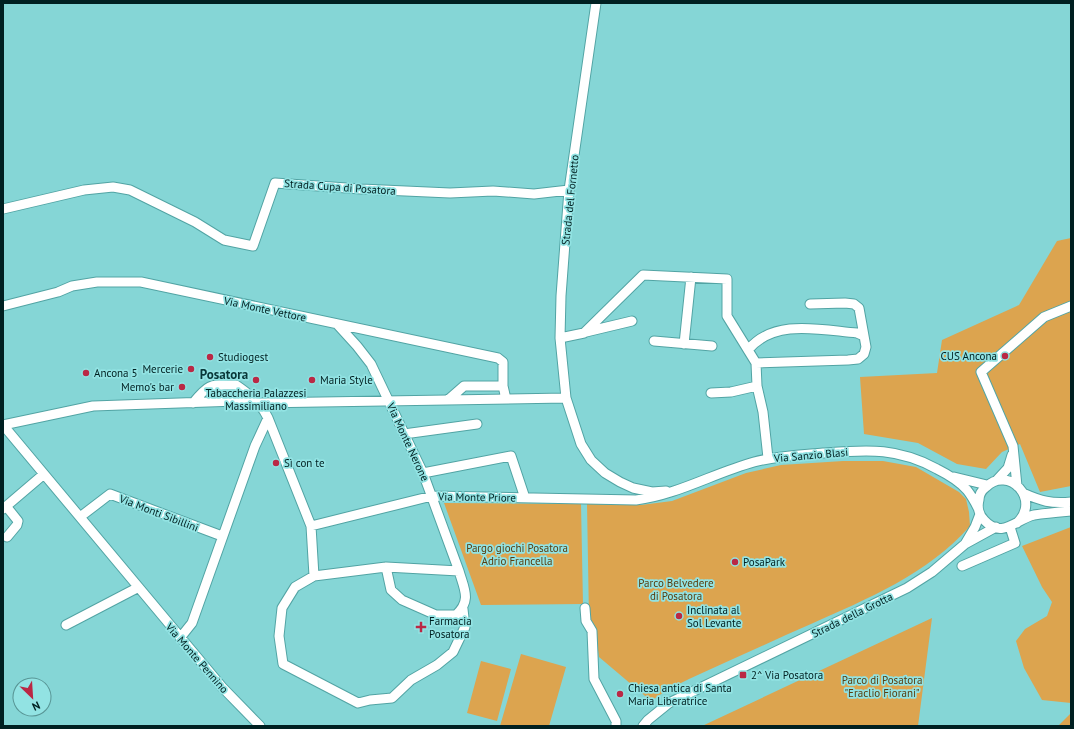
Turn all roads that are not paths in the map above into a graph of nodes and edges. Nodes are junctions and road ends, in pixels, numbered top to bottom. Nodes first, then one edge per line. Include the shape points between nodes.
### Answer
1 (596, 3) edge
2 (569, 190) junction
3 (3, 209) edge
4 (691, 277) junction
5 (810, 304) dead end
6 (3, 306) edge
7 (1071, 306) edge
8 (632, 321) dead end
9 (337, 324) junction
10 (584, 333) junction
11 (864, 336) junction
12 (560, 338) junction
13 (654, 341) dead end
14 (684, 344) junction
15 (712, 346) dead end
16 (748, 350) junction
17 (756, 363) junction
18 (504, 386) junction
19 (757, 386) junction
20 (711, 393) dead end
21 (566, 398) junction
22 (506, 399) junction
23 (448, 400) junction
24 (389, 401) junction
25 (193, 402) junction
26 (258, 402) junction
27 (268, 418) junction
28 (477, 424) dead end
29 (3, 425) edge
30 (404, 434) junction
31 (1013, 452) junction
32 (768, 458) junction
33 (423, 473) junction
34 (44, 474) junction
35 (948, 475) junction
36 (996, 481) junction
37 (987, 485) junction
38 (1020, 489) junction
39 (673, 491) junction
40 (432, 496) junction
41 (526, 498) junction
42 (575, 499) joint
43 (1071, 502) edge
44 (4, 507) edge
45 (979, 511) junction
46 (1071, 511) edge
47 (80, 517) junction
48 (1014, 525) junction
49 (312, 526) junction
50 (996, 528) junction
51 (222, 536) junction
52 (7, 537) dead end
53 (965, 544) junction
54 (962, 566) dead end
55 (386, 567) junction
56 (459, 571) junction
57 (314, 576) junction
58 (137, 588) junction
59 (586, 608) dead end
60 (463, 609) junction
61 (66, 625) dead end
62 (180, 638) junction
63 (260, 726) edge
64 (616, 726) edge
65 (644, 726) edge

1 - 2 street, Strada del Fornetto
2 - 3 street, Strada Cupa di Posatora via 534,194 493,191 450,193 275,183 253,246 224,240 195,222 130,190 113,187 84,190
2 - 12 street, Strada del Fornetto
4 - 10 street via 644,275
4 - 14 street
4 - 16 street via 727,279 727,316
5 - 11 street via 854,304 859,308
6 - 9 street, Via Monte Vettore via 72,286 97,282 141,282
7 - 31 street via 1044,317 981,372
8 - 10 street
9 - 18 street, Via Monte Vettore via 498,358 503,362
9 - 24 street, Via Monte Nerone via 371,364
10 - 12 street
11 - 16 street via 857,333 790,328 765,335 754,341
11 - 17 street via 866,347 864,354 858,359
12 - 21 street, Strada del Fornetto
13 - 14 street
14 - 15 street
16 - 17 street
17 - 19 street
18 - 22 street, Via Monte Vettore
18 - 23 street via 464,386
19 - 20 street
19 - 32 street via 763,412
21 - 22 street
21 - 39 street, Via Sanzio Blasi via 581,444 591,460 605,473 633,488 652,492
22 - 23 street
23 - 24 street
24 - 26 street
24 - 30 street, Via Monte Nerone
25 - 26 street
25 - 26 street via 211,385 236,385
25 - 29 street via 93,406
26 - 27 street
27 - 49 street
27 - 51 street
28 - 30 street
29 - 34 street, Via Monte Pennino
30 - 33 street, Via Monte Nerone
31 - 36 street via 1008,468
31 - 38 street
32 - 35 street, Via Sanzio Blasi via 874,451 898,453 917,459
32 - 39 street, Via Sanzio Blasi
33 - 40 street, Via Monte Nerone
33 - 41 street via 510,456
34 - 44 street
34 - 47 street, Via Monte Pennino
35 - 37 street, Via Sanzio Blasi
35 - 45 street, Via Sanzio Blasi via 966,489
36 - 37 street
36 - 38 street via 1008,481
37 - 45 street, Strada della Grotta via 980,496
38 - 43 street via 1049,503
38 - 48 street via 1026,502 1026,509 1023,517
39 - 42 street, Via Sanzio Blasi via 656,498 636,500
40 - 41 street, Via Monte Priore
40 - 49 street, Via Monte Priore
40 - 56 street, Via Monte Nerone
41 - 42 street, Via Monte Priore
44 - 52 street via 18,521
45 - 50 street via 988,524
45 - 53 street, Strada della Grotta via 975,527
46 - 48 street, Strada della Grotta via 1033,515
47 - 51 street, Via Monti Sibillini via 110,494
47 - 58 street, Via Monte Pennino
48 - 50 street, Strada della Grotta
48 - 54 street via 1015,543
49 - 57 street
50 - 53 street, Strada della Grotta
51 - 62 street via 192,623
53 - 65 street, Strada della Grotta via 932,572 907,588 669,703
55 - 56 street
55 - 57 street
55 - 60 street via 391,590 402,600 436,615 456,615
56 - 60 street, Via Monte Nerone via 467,597
57 - 60 street, Via Monte Nerone via 294,587 282,608 279,636 283,664 358,703 392,698 411,680 453,652 466,627
58 - 61 street
58 - 62 street, Via Monte Pennino
59 - 64 street via 586,621 592,631 594,679 616,721
62 - 63 street, Via Monte Pennino

